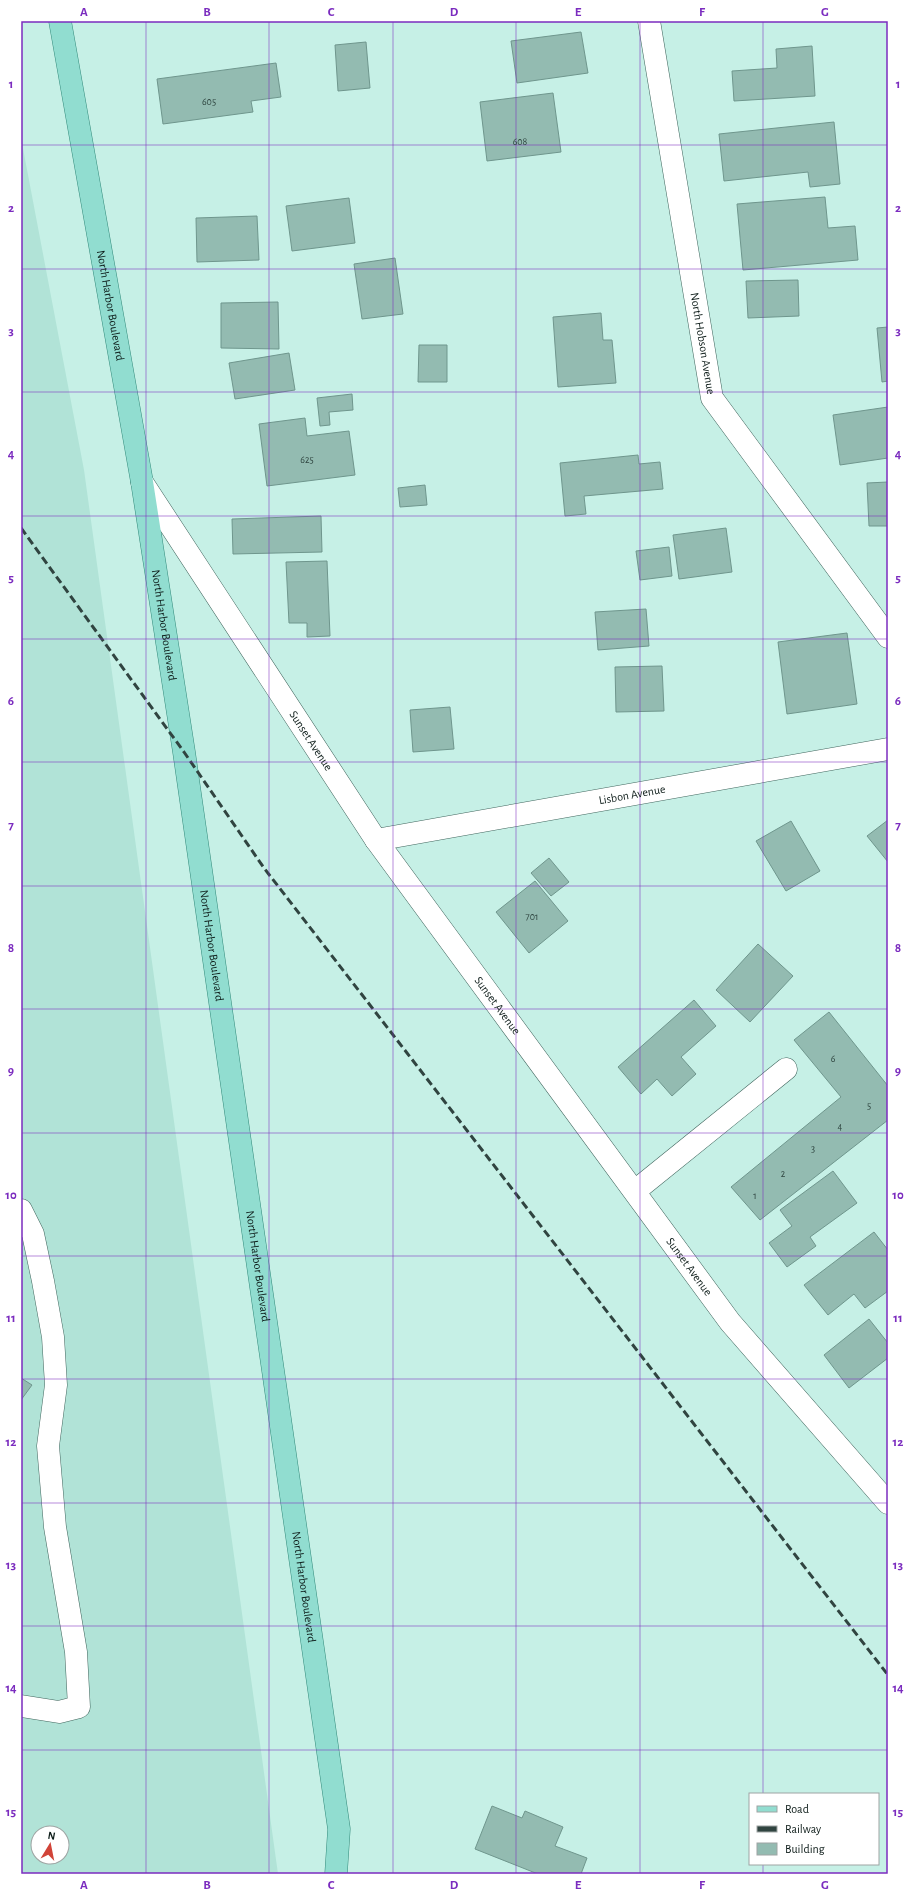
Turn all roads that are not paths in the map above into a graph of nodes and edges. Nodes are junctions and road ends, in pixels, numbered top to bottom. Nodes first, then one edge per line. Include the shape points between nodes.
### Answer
1 (60, 21) edge
2 (649, 21) edge
3 (142, 482) junction
4 (888, 637) edge
5 (888, 749) edge
6 (376, 840) junction
7 (786, 1070) dead end
8 (635, 1191) junction
9 (21, 1210) edge
10 (888, 1503) edge
11 (21, 1706) edge
12 (336, 1874) edge

1 - 3 main road, North Harbor Boulevard
2 - 4 street, North Hobson Avenue via 712,398
3 - 6 street, Sunset Avenue
3 - 12 main road, North Harbor Boulevard via 184,752 338,1821
5 - 6 street, Lisbon Avenue
6 - 8 street, Sunset Avenue
7 - 8 street
8 - 10 street, Sunset Avenue via 730,1322
9 - 11 street via 33,1234 53,1337 56,1385 49,1453 55,1527 76,1652 79,1707 59,1712

